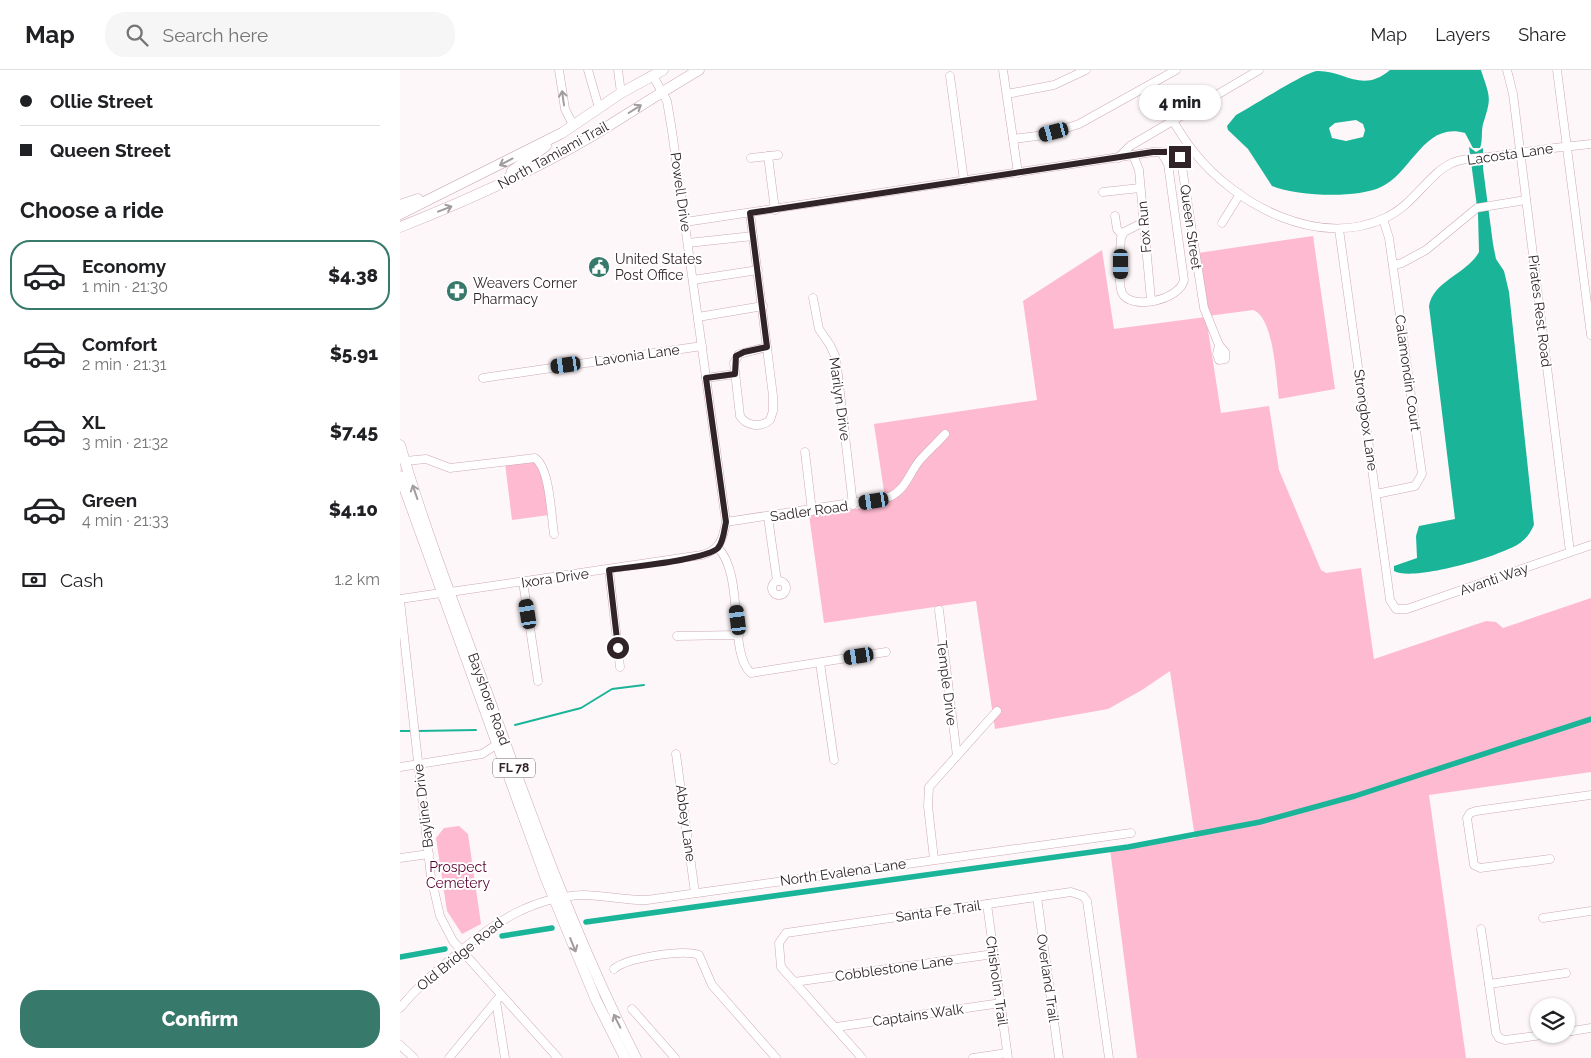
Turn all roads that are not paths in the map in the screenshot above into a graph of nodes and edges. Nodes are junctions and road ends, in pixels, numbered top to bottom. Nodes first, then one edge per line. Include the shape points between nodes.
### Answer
1 (560, 70) edge
2 (588, 70) edge
3 (618, 70) edge
4 (663, 70) edge
5 (699, 70) edge
6 (1004, 70) edge
7 (1086, 70) edge
8 (1176, 70) edge
9 (1259, 70) edge
10 (1507, 70) edge
11 (1557, 70) edge
12 (654, 76) junction
13 (950, 76) dead end
14 (1152, 84) junction
15 (663, 91) junction
16 (621, 93) junction
17 (1007, 94) junction
18 (599, 108) junction
19 (1173, 121) junction
20 (573, 125) junction
21 (562, 133) junction
22 (1013, 140) junction
23 (1591, 144) edge
24 (1568, 146) junction
25 (1161, 152) junction
26 (1520, 152) junction
27 (778, 155) dead end
28 (1133, 155) junction
29 (768, 156) junction
30 (751, 158) dead end
31 (1118, 158) junction
32 (1018, 173) junction
33 (509, 180) junction
34 (964, 181) junction
35 (462, 184) junction
36 (1140, 188) junction
37 (1103, 192) dead end
38 (1240, 194) junction
39 (1526, 200) junction
40 (400, 205) edge
41 (775, 210) junction
42 (750, 213) junction
43 (400, 214) edge
44 (1115, 216) dead end
45 (1383, 219) junction
46 (685, 222) junction
47 (1144, 222) junction
48 (1222, 223) dead end
49 (400, 227) edge
50 (1339, 229) junction
51 (753, 236) junction
52 (1122, 236) junction
53 (688, 243) junction
54 (1393, 264) junction
55 (758, 270) junction
56 (693, 280) junction
57 (813, 298) dead end
58 (1152, 300) junction
59 (763, 306) junction
60 (698, 317) junction
61 (1591, 335) edge
62 (1220, 345) dead end
63 (702, 346) junction
64 (767, 347) junction
65 (735, 374) junction
66 (483, 378) dead end
67 (706, 378) junction
68 (946, 434) dead end
69 (400, 446) edge
70 (805, 452) dead end
71 (404, 461) junction
72 (400, 476) edge
73 (1376, 494) junction
74 (853, 504) junction
75 (812, 511) junction
76 (768, 517) junction
77 (726, 522) junction
78 (554, 534) dead end
79 (1591, 545) edge
80 (718, 548) junction
81 (1570, 552) junction
82 (609, 570) junction
83 (777, 581) dead end
84 (523, 582) junction
85 (445, 593) junction
86 (400, 600) edge
87 (1396, 609) joint
88 (938, 610) dead end
89 (739, 635) junction
90 (677, 636) dead end
91 (886, 652) dead end
92 (820, 663) junction
93 (620, 667) dead end
94 (538, 681) dead end
95 (404, 682) edge
96 (997, 711) dead end
97 (496, 744) junction
98 (676, 754) dead end
99 (957, 756) junction
100 (834, 760) dead end
101 (418, 765) junction
102 (400, 768) edge
103 (1591, 795) edge
104 (1131, 833) dead end
105 (429, 854) junction
106 (400, 858) edge
107 (934, 859) junction
108 (1550, 859) dead end
109 (695, 893) junction
110 (1037, 897) junction
111 (559, 899) junction
112 (987, 904) junction
113 (1591, 911) edge
114 (1543, 918) dead end
115 (1482, 929) dead end
116 (461, 951) junction
117 (994, 954) junction
118 (614, 969) dead end
119 (1566, 973) dead end
120 (794, 982) junction
121 (1490, 984) junction
122 (499, 998) junction
123 (1000, 1003) junction
124 (400, 1008) edge
125 (632, 1009) dead end
126 (836, 1027) junction
127 (1591, 1028) edge
128 (1575, 1031) edge
129 (1530, 1037) edge
130 (400, 1045) edge
131 (1008, 1056) edge
132 (414, 1058) edge
133 (449, 1058) edge
134 (505, 1058) edge
135 (558, 1058) edge
136 (625, 1058) edge
137 (636, 1058) edge
138 (676, 1058) edge
139 (775, 1058) edge
140 (862, 1058) edge
141 (973, 1058) edge
142 (1059, 1058) edge
143 (1109, 1058) edge

20 -> 1 street via 565,109
2 - 18 street
3 - 16 street
4 - 12 main road, North Tamiami Trail
5 - 15 main road, North Tamiami Trail
6 - 17 street
7 - 17 street via 1054,85
8 - 14 street
9 - 19 street
10 - 26 street, Pirates Rest Road
11 - 24 street
12 - 15 street, Powell Drive
12 - 16 main road, North Tamiami Trail
13 - 34 street
14 - 19 street, Lacosta Lane
14 - 22 street via 1079,124
33 -> 15 main road, North Tamiami Trail via 591,136
15 - 46 street, Powell Drive via 669,107
16 - 18 main road, North Tamiami Trail
17 - 22 street
18 - 20 main road, North Tamiami Trail
19 - 31 street via 1130,146
19 - 38 street, Lacosta Lane via 1201,160
20 - 21 main road, North Tamiami Trail
21 - 33 main road via 512,171
21 -> 35 main road, North Tamiami Trail
22 - 32 street
23 - 24 street, Lacosta Lane
24 - 26 street, Lacosta Lane
24 - 61 street
25 - 28 street, Queen Street
25 - 58 street via 1168,164 1184,280 1183,286 1172,295
25 - 62 street, Queen Street via 1176,152 1180,157 1204,308
26 - 39 street, Pirates Rest Road
26 - 45 street, Lacosta Lane via 1451,164 1436,174 1407,204
27 - 29 street
28 - 31 street, Queen Street
28 - 36 street, Fox Run
29 - 30 street
29 - 41 street
31 - 32 street, Queen Street
32 - 34 street, Queen Street
49 -> 33 main road, North Tamiami Trail
34 - 41 street, Queen Street
35 - 40 main road
35 - 43 main road, North Tamiami Trail
36 - 37 street
36 - 47 street, Fox Run
38 - 48 street
38 - 50 street, Lacosta Lane via 1277,215
39 - 54 street via 1477,208 1426,250
39 - 81 street, Pirates Rest Road
41 - 42 street, Queen Street
42 - 46 street, Queen Street
42 - 51 street
44 - 52 street
45 - 50 street, Lacosta Lane
45 - 54 street, Calamondin Court
46 - 53 street, Powell Drive
47 - 52 street
47 - 58 street, Fox Run
50 - 73 street, Strongbox Lane
51 - 53 street
51 - 55 street
52 - 58 street via 1121,289 1128,300
53 - 56 street, Powell Drive
54 - 73 street, Calamondin Court via 1422,474 1415,486
55 - 56 street
55 - 59 street
56 - 60 street, Powell Drive
57 - 74 street, Marilyn Drive via 819,329 836,358
59 - 60 street
59 - 64 street
60 - 63 street, Powell Drive
63 - 66 street, Lavonia Lane
63 - 67 street, Powell Drive
64 - 65 street via 736,356
64 - 65 street via 774,403 772,418 766,423 750,424 742,419
65 - 67 street
67 - 77 street, Powell Drive
68 - 74 street, Sadler Road via 920,459 896,494
69 - 71 main road, Bayshore Road / FL 78
70 - 75 street
71 - 78 street via 426,460 450,468 535,458 545,473
85 -> 71 main road, Bayshore Road / FL 78
72 - 85 main road
73 - 87 street, Strongbox Lane via 1390,600
74 - 75 street, Sadler Road
75 - 76 street, Sadler Road
76 - 77 street, Sadler Road
76 - 83 street
77 - 80 street, Powell Drive
79 - 81 street, Avanti Way
80 - 82 street, Ixora Drive via 702,555
80 - 89 street via 725,557 732,584
81 - 87 street, Avanti Way via 1408,609
82 - 84 street, Ixora Drive
82 - 93 street
84 - 85 street, Ixora Drive
84 - 94 street
85 - 86 street, Ixora Drive
85 - 97 main road, Bayshore Road / FL 78
85 - 111 main road, Bayshore Road / FL 78 via 490,702
86 - 95 street, Bayline Drive
88 - 99 street, Temple Drive
89 - 90 street
89 - 92 street via 743,664 751,673
91 - 92 street
92 - 100 street
95 - 101 street, Bayline Drive
96 - 99 street
97 - 101 street via 482,754
97 - 111 main road, Bayshore Road / FL 78
98 - 109 street, Abbey Lane
99 - 107 street via 929,787
101 - 102 street
101 - 105 street, Bayline Drive
103 - 108 street via 1476,811 1467,818 1474,865 1480,868
104 - 107 street, North Evalena Lane
105 - 106 street
105 - 116 street, Bayline Drive via 440,916
107 - 109 street, North Evalena Lane
109 - 111 street, North Evalena Lane via 630,901 596,896
110 - 112 street, Santa Fe Trail
110 - 142 street, Overland Trail
110 - 143 street, Santa Fe Trail via 1078,892 1087,902
111 - 116 street, Old Bridge Road via 541,901 509,915
111 -> 136 main road, Bayshore Road / FL 78 via 593,992
137 -> 111 main road, Bayshore Road / FL 78
112 - 117 street, Chisholm Trail
112 - 120 street, Santa Fe Trail via 786,933 779,943 779,961
113 - 114 street
115 - 121 street
116 - 122 street, Bayline Drive
116 - 124 street, Old Bridge Road via 421,983
117 - 120 street, Cobblestone Lane
117 - 123 street, Chisholm Trail
118 - 139 street via 627,961 685,952 699,955 712,985
119 - 121 street
120 - 126 street, Santa Fe Trail
121 - 129 street via 1499,1038
122 - 133 street
122 - 134 street
122 - 135 street, Bayline Drive
123 - 126 street, Captains Walk
123 - 131 street, Chisholm Trail
125 - 138 street
126 - 140 street, Santa Fe Trail
127 - 128 street
130 - 132 street
131 - 141 street

